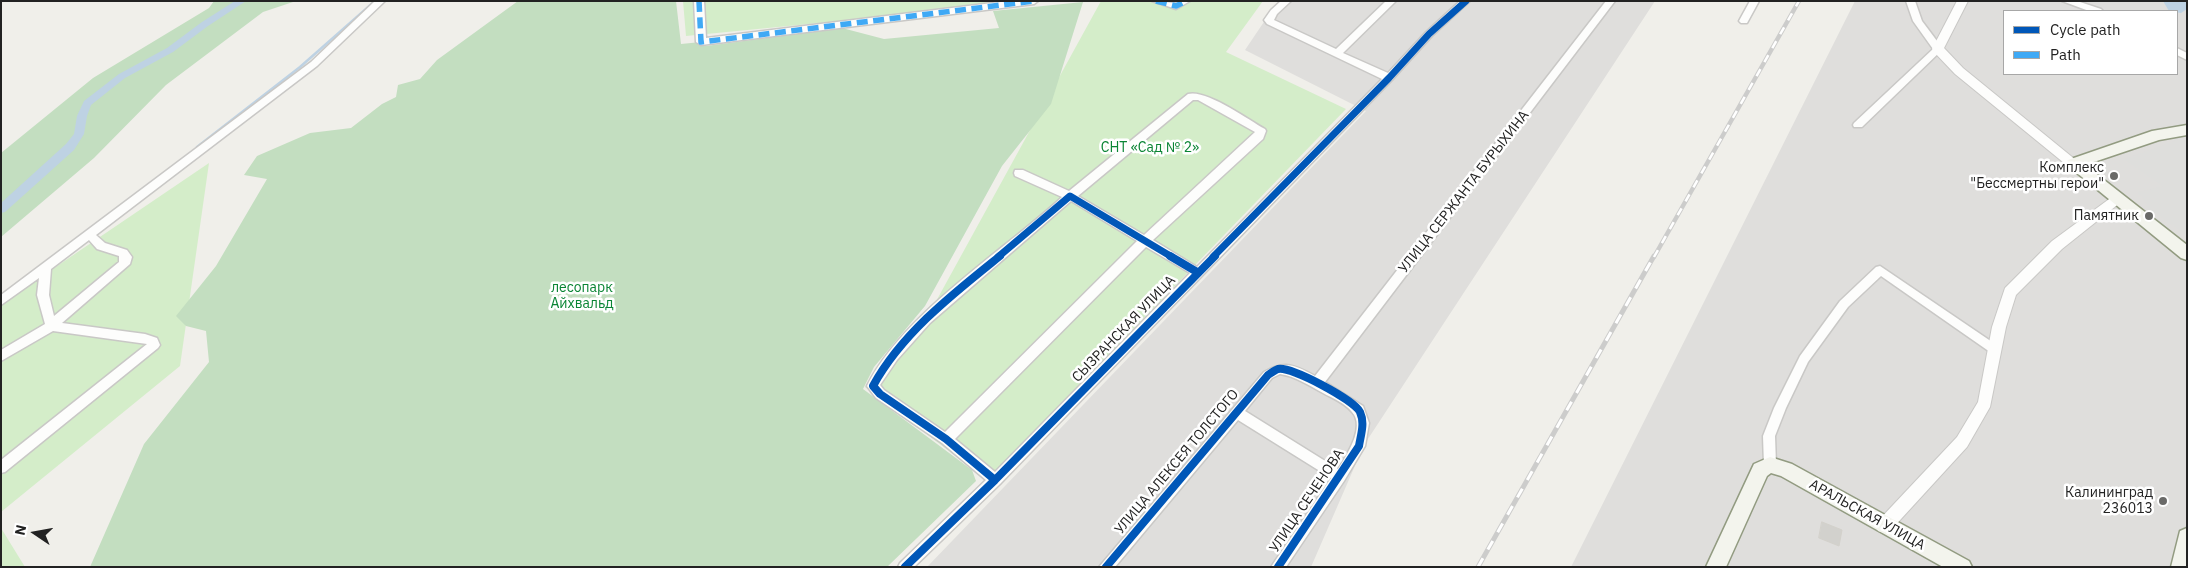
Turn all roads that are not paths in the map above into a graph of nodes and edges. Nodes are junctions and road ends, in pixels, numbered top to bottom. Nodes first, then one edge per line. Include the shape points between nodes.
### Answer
1 (381, 1) edge
2 (699, 1) edge
3 (1034, 1) edge
4 (1156, 1) edge
5 (1186, 1) edge
6 (1287, 1) edge
7 (1392, 1) edge
8 (1466, 1) edge
9 (1611, 1) edge
10 (1755, 1) edge
11 (1910, 1) edge
12 (1963, 1) edge
13 (2066, 1) edge
14 (2095, 10) edge
15 (1744, 21) dead end
16 (1938, 49) junction
17 (1337, 53) junction
18 (1389, 78) junction
19 (1858, 125) dead end
20 (2187, 130) edge
21 (2073, 164) junction
22 (1019, 173) dead end
23 (1070, 196) junction
24 (2116, 199) junction
25 (90, 235) junction
26 (1146, 242) junction
27 (2187, 254) edge
28 (46, 268) junction
29 (1197, 272) junction
30 (1, 301) edge
31 (51, 326) junction
32 (1994, 349) junction
33 (1, 356) edge
34 (1268, 374) joint
35 (1317, 383) junction
36 (1236, 412) junction
37 (946, 440) junction
38 (1770, 465) junction
39 (1, 468) edge
40 (1340, 477) junction
41 (994, 480) junction
42 (1884, 526) junction
43 (2187, 537) edge
44 (905, 567) edge
45 (1106, 567) edge
46 (1278, 567) edge
47 (1716, 567) edge
48 (1962, 567) edge
49 (2181, 567) edge

1 - 25 street via 314,64
2 - 3 street via 701,42
4 - 5 street via 1176,6
6 - 17 street via 1268,20
7 - 17 street
8 - 18 street, СЫЗРАНСКАЯ УЛИЦА via 1429,34
9 - 35 street, УЛИЦА СЕРЖАНТА БУРЫХИНА
10 - 15 street
11 - 16 street via 1918,21
12 - 16 street
13 - 14 street
16 - 19 street
16 - 21 street via 1959,71
17 - 18 street
18 - 29 street, СЫЗРАНСКАЯ УЛИЦА
20 - 21 main road via 2157,135
21 - 24 main road
22 - 23 street
23 - 26 street
23 - 26 street via 1191,96 1200,97 1260,130 1260,136 1192,194
23 - 37 street via 923,323 882,369 873,386
24 - 27 main road
24 - 32 street via 2057,245 2010,292
25 - 28 street
25 - 31 street via 101,246 123,253 126,257 124,264
26 - 29 street
26 - 37 street via 1114,269
28 - 30 street
28 - 31 street via 43,295
29 - 41 street, СЫЗРАНСКАЯ УЛИЦА
31 - 33 street
31 - 39 street via 145,339 154,344
32 - 38 street via 1880,270 1844,304 1804,358 1770,436
32 - 42 street via 1985,403 1962,442
34 - 35 street, УЛИЦА СЕЧЕНОВА via 1279,369 1297,372
34 - 36 street, УЛИЦА АЛЕКСЕЯ ТОЛСТОГО
35 - 40 street, УЛИЦА СЕЧЕНОВА via 1359,410 1363,423 1359,446
36 - 40 street
36 - 45 street, УЛИЦА АЛЕКСЕЯ ТОЛСТОГО
37 - 41 street
38 - 42 main road, АРАЛЬСКАЯ УЛИЦА via 1786,470
38 - 47 main road via 1760,470
40 - 46 street, УЛИЦА СЕЧЕНОВА
41 - 44 street, СЫЗРАНСКАЯ УЛИЦА
42 - 48 main road, АРАЛЬСКАЯ УЛИЦА
43 - 49 main road

